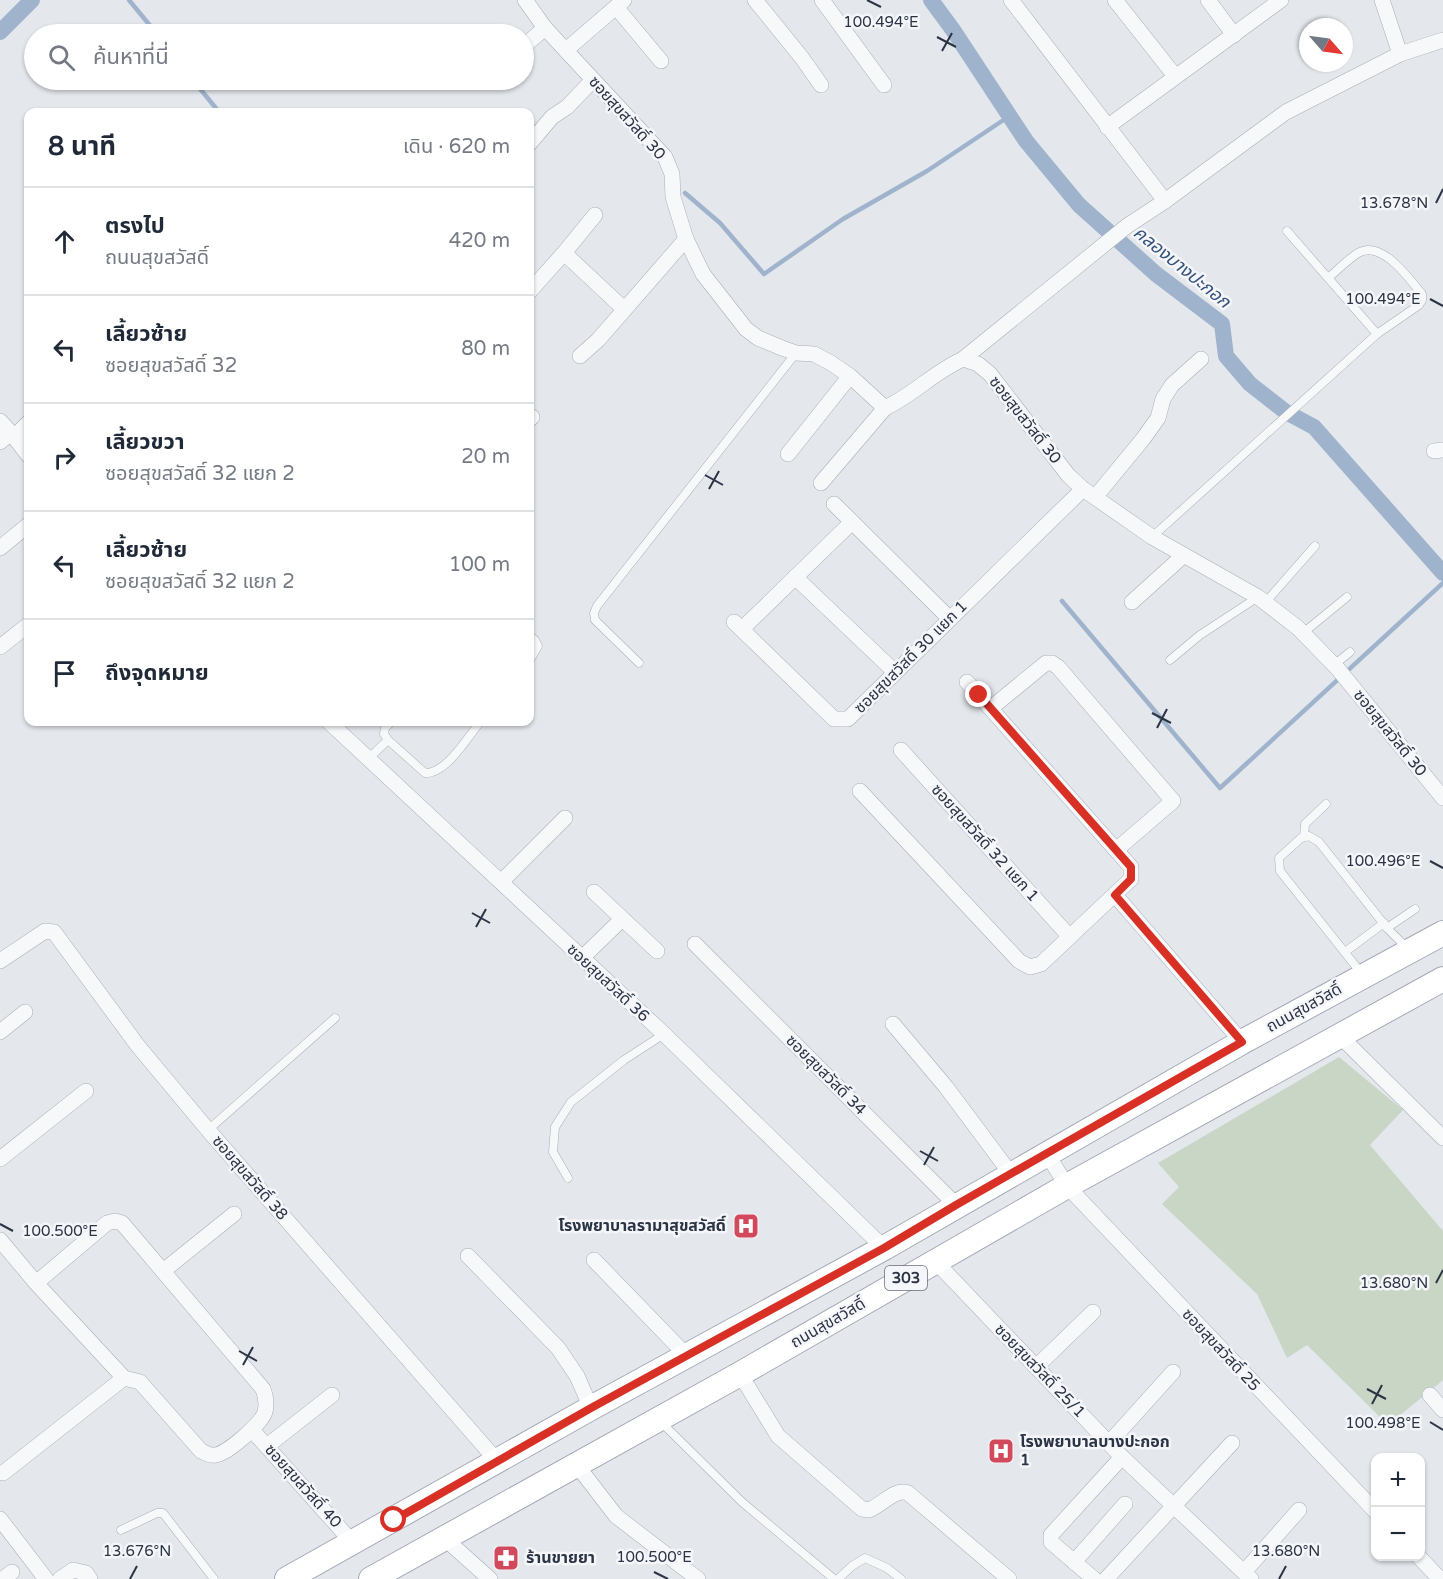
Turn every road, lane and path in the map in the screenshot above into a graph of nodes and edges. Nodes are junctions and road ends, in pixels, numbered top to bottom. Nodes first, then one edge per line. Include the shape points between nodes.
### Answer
1 (525, 0) edge
2 (755, 0) edge
3 (822, 0) edge
4 (1011, 0) edge
5 (1115, 0) edge
6 (1208, 0) edge
7 (1281, 0) edge
8 (1382, 0) edge
9 (620, 3) edge
10 (545, 28) junction
11 (1234, 35) junction
12 (534, 37) edge
13 (1443, 40) edge
14 (566, 50) junction
15 (1400, 54) junction
16 (661, 61) dead end
17 (1174, 76) junction
18 (593, 80) junction
19 (821, 85) dead end
20 (884, 85) dead end
21 (1107, 127) junction
22 (534, 138) edge
23 (1165, 201) junction
24 (595, 215) dead end
25 (1287, 231) dead end
26 (686, 239) junction
27 (564, 253) junction
28 (1328, 278) junction
29 (534, 287) edge
30 (624, 309) junction
31 (1377, 334) junction
32 (796, 353) junction
33 (580, 356) dead end
34 (963, 359) junction
35 (1201, 359) dead end
36 (850, 376) junction
37 (885, 408) junction
38 (0, 421) edge
39 (24, 426) edge
40 (8, 437) edge
41 (24, 451) edge
42 (788, 454) dead end
43 (821, 483) dead end
44 (1089, 492) junction
45 (834, 504) dead end
46 (852, 522) junction
47 (24, 528) edge
48 (1152, 537) junction
49 (1315, 546) dead end
50 (0, 548) edge
51 (1184, 555) junction
52 (795, 577) junction
53 (1347, 597) dead end
54 (1261, 600) junction
55 (1132, 602) dead end
56 (949, 618) junction
57 (24, 628) edge
58 (1303, 633) junction
59 (534, 639) edge
60 (0, 647) edge
61 (1350, 652) dead end
62 (534, 653) edge
63 (1170, 660) dead end
64 (639, 663) dead end
65 (1339, 671) junction
66 (896, 672) junction
67 (967, 682) dead end
68 (991, 708) junction
69 (333, 726) edge
70 (387, 726) edge
71 (477, 726) edge
72 (388, 740) junction
73 (901, 750) dead end
74 (369, 758) junction
75 (860, 791) dead end
76 (1443, 798) edge
77 (1326, 804) dead end
78 (565, 818) dead end
79 (1304, 837) junction
80 (1116, 850) junction
81 (501, 882) junction
82 (594, 892) dead end
83 (1115, 895) junction
84 (1415, 909) dead end
85 (622, 919) junction
86 (1386, 926) junction
87 (1443, 933) edge
88 (1069, 936) junction
89 (695, 944) dead end
90 (657, 951) dead end
91 (1410, 951) junction
92 (1345, 952) junction
93 (2, 955) edge
94 (582, 958) junction
95 (1364, 976) junction
96 (1443, 979) edge
97 (24, 1012) dead end
98 (335, 1018) dead end
99 (893, 1024) dead end
100 (0, 1032) edge
101 (664, 1035) junction
102 (1339, 1035) junction
103 (1242, 1042) junction
104 (86, 1091) dead end
105 (208, 1130) junction
106 (1443, 1138) edge
107 (1047, 1154) junction
108 (0, 1159) edge
109 (1011, 1174) junction
110 (568, 1178) dead end
111 (1067, 1186) junction
112 (956, 1205) junction
113 (234, 1214) dead end
114 (0, 1240) edge
115 (884, 1248) junction
116 (468, 1256) dead end
117 (594, 1260) dead end
118 (935, 1260) junction
119 (163, 1271) junction
120 (36, 1283) junction
121 (1093, 1312) dead end
122 (687, 1356) junction
123 (1036, 1367) junction
124 (1173, 1372) dead end
125 (740, 1374) junction
126 (124, 1378) junction
127 (332, 1395) dead end
128 (1430, 1395) dead end
129 (591, 1408) junction
130 (1443, 1410) edge
131 (658, 1419) junction
132 (252, 1430) junction
133 (1109, 1443) junction
134 (1232, 1443) dead end
135 (267, 1446) junction
136 (1122, 1457) junction
137 (498, 1462) junction
138 (576, 1464) junction
139 (3, 1473) dead end
140 (1125, 1504) dead end
141 (1173, 1507) junction
142 (1371, 1507) edge
143 (1299, 1510) dead end
144 (0, 1519) edge
145 (121, 1530) dead end
146 (443, 1537) junction
147 (353, 1543) junction
148 (1422, 1561) edge
149 (1074, 1562) junction
150 (384, 1574) edge
151 (1245, 1576) edge
152 (46, 1579) edge
153 (60, 1579) edge
154 (90, 1579) edge
155 (214, 1579) edge
156 (287, 1579) edge
157 (490, 1579) edge
158 (698, 1579) edge
159 (836, 1579) edge
160 (901, 1579) edge
161 (1009, 1579) edge
162 (1094, 1579) edge
163 (1106, 1579) edge
164 (1440, 1579) edge

1 - 10 street, ซอยสุขสวัสดิ์ 30
2 - 19 street
3 - 20 street
4 - 21 street
5 - 17 street
6 - 11 street
7 - 11 street
8 - 15 street
9 - 14 street
9 - 16 street
10 - 12 street
10 - 14 street, ซอยสุขสวัสดิ์ 30
11 - 17 street
13 - 15 street
14 - 18 street, ซอยสุขสวัสดิ์ 30
15 - 23 street via 1286,112
17 - 21 street
18 - 22 street
18 - 26 street, ซอยสุขสวัสดิ์ 30 via 664,157 672,174 673,197
21 - 23 street
23 - 34 street via 1127,226
24 - 27 street
25 - 28 lane
26 - 30 street
26 - 32 street, ซอยสุขสวัสดิ์ 30 via 703,274 746,329
27 - 29 street
27 - 30 street
28 - 31 lane
28 - 31 lane via 1360,252 1375,251 1393,261 1415,286 1422,294 1419,305
30 - 33 street
31 - 48 lane
32 - 36 street, ซอยสุขสวัสดิ์ 30 via 814,354
32 - 64 lane via 597,606 595,620
34 - 37 street via 946,367 904,400
34 - 44 street, ซอยสุขสวัสดิ์ 30 via 990,374 1068,475
35 - 44 street, ซอยสุขสวัสดิ์ 30 แยก 1 via 1172,385 1148,432
36 - 37 street, ซอยสุขสวัสดิ์ 30
36 - 42 street
37 - 43 street
38 - 40 street
39 - 40 street
40 - 41 street
44 - 48 street, ซอยสุขสวัสดิ์ 30
44 - 56 street, ซอยสุขสวัสดิ์ 30 แยก 1
45 - 46 street
46 - 52 street
46 - 56 street
47 - 50 street
48 - 51 street, ซอยสุขสวัสดิ์ 30
49 - 54 lane
51 - 54 street, ซอยสุขสวัสดิ์ 30
51 - 55 street
52 - 66 street
52 - 66 street, ซอยสุขสวัสดิ์ 30 แยก 1 via 738,626 834,719 848,719
53 - 58 lane
54 - 58 street, ซอยสุขสวัสดิ์ 30
54 - 63 lane via 1200,634
56 - 66 street, ซอยสุขสวัสดิ์ 30 แยก 1
57 - 60 street
58 - 65 street, ซอยสุขสวัสดิ์ 30
59 - 62 lane via 538,646
61 - 65 lane
65 - 76 street, ซอยสุขสวัสดิ์ 30
67 - 68 street
68 - 80 street
68 - 80 street via 1046,663 1052,663 1173,801
69 - 74 street, ซอยสุขสวัสดิ์ 36
70 - 72 lane via 384,734
71 - 72 lane via 432,774 425,774
72 - 74 lane
73 - 88 street, ซอยสุขสวัสดิ์ 32 แยก 1
74 - 81 street, ซอยสุขสวัสดิ์ 36
75 - 88 street via 1019,961 1030,967 1041,964
77 - 79 lane via 1305,824
78 - 81 street
79 - 86 lane via 1319,842
79 - 92 lane via 1279,858 1280,871
80 - 83 street via 1131,867 1131,879
81 - 94 street, ซอยสุขสวัสดิ์ 36
82 - 85 street
83 - 88 street
83 - 103 street
84 - 86 lane
85 - 90 street
85 - 94 street
86 - 91 lane
86 - 92 lane
87 - 91 main road, ถนนสุขสวัสดิ์ / 303
89 - 112 street, ซอยสุขสวัสดิ์ 34
91 - 95 main road, ถนนสุขสวัสดิ์ / 303
92 - 95 lane
93 - 105 street, ซอยสุขสวัสดิ์ 38 via 45,931 54,932 138,1046
94 - 101 street, ซอยสุขสวัสดิ์ 36
95 - 103 main road, ถนนสุขสวัสดิ์ / 303
96 - 102 main road, ถนนสุขสวัสดิ์ / 303
97 - 100 street
98 - 105 lane
99 - 109 street
101 - 110 lane via 624,1060 572,1102 555,1127 553,1152
101 - 115 street, ซอยสุขสวัสดิ์ 36
102 - 106 street
102 - 111 main road, ถนนสุขสวัสดิ์ / 303
103 - 107 main road, ถนนสุขสวัสดิ์ / 303
104 - 108 street
105 - 137 street, ซอยสุขสวัสดิ์ 38
107 - 109 main road, ถนนสุขสวัสดิ์ / 303
107 - 111 street, ซอยสุขสวัสดิ์ 25
109 - 112 main road, ถนนสุขสวัสดิ์ / 303
111 - 118 main road, ถนนสุขสวัสดิ์ / 303
111 - 142 street, ซอยสุขสวัสดิ์ 25
112 - 115 main road, ถนนสุขสวัสดิ์ / 303
113 - 119 street
114 - 120 street
115 - 122 main road, ถนนสุขสวัสดิ์ / 303
116 - 129 street via 558,1348 577,1376
117 - 122 street
118 - 123 street, ซอยสุขสวัสดิ์ 25/1
118 - 125 main road, ถนนสุขสวัสดิ์ / 303
119 - 120 street via 122,1223 115,1221 107,1223
119 - 132 street via 263,1389 267,1400 264,1414
120 - 126 street
121 - 123 street
122 - 129 main road, ถนนสุขสวัสดิ์ / 303
123 - 133 street, ซอยสุขสวัสดิ์ 25/1
124 - 133 street
125 - 131 main road, ถนนสุขสวัสดิ์ / 303
125 - 161 street via 778,1436 862,1509 870,1510 896,1493 908,1493
126 - 132 street via 140,1382 201,1451 210,1456 218,1455
126 - 139 street
127 - 135 street
128 - 130 street
129 - 137 main road, ถนนสุขสวัสดิ์ / 303
131 - 138 main road, ถนนสุขสวัสดิ์ / 303
131 - 159 lane via 742,1502
132 - 135 street, ซอยสุขสวัสดิ์ 40
133 - 136 street, ซอยสุขสวัสดิ์ 25/1
134 - 141 street
135 - 147 street, ซอยสุขสวัสดิ์ 40
136 - 141 street, ซอยสุขสวัสดิ์ 25/1
136 - 149 street via 1051,1535 1051,1542
137 - 147 main road, ถนนสุขสวัสดิ์ / 303
138 - 146 main road, ถนนสุขสวัสดิ์ / 303
138 - 158 street via 616,1516
140 - 149 street
141 - 151 street, ซอยสุขสวัสดิ์ 25/1
141 - 163 street
143 - 151 street
144 - 152 street
145 - 155 lane via 163,1513
146 - 150 main road, ถนนสุขสวัสดิ์ / 303
146 - 157 street
147 - 156 main road, ถนนสุขสวัสดิ์ / 303
148 - 164 street
149 - 162 street
153 - 154 street via 73,1570
159 - 160 lane via 865,1558

